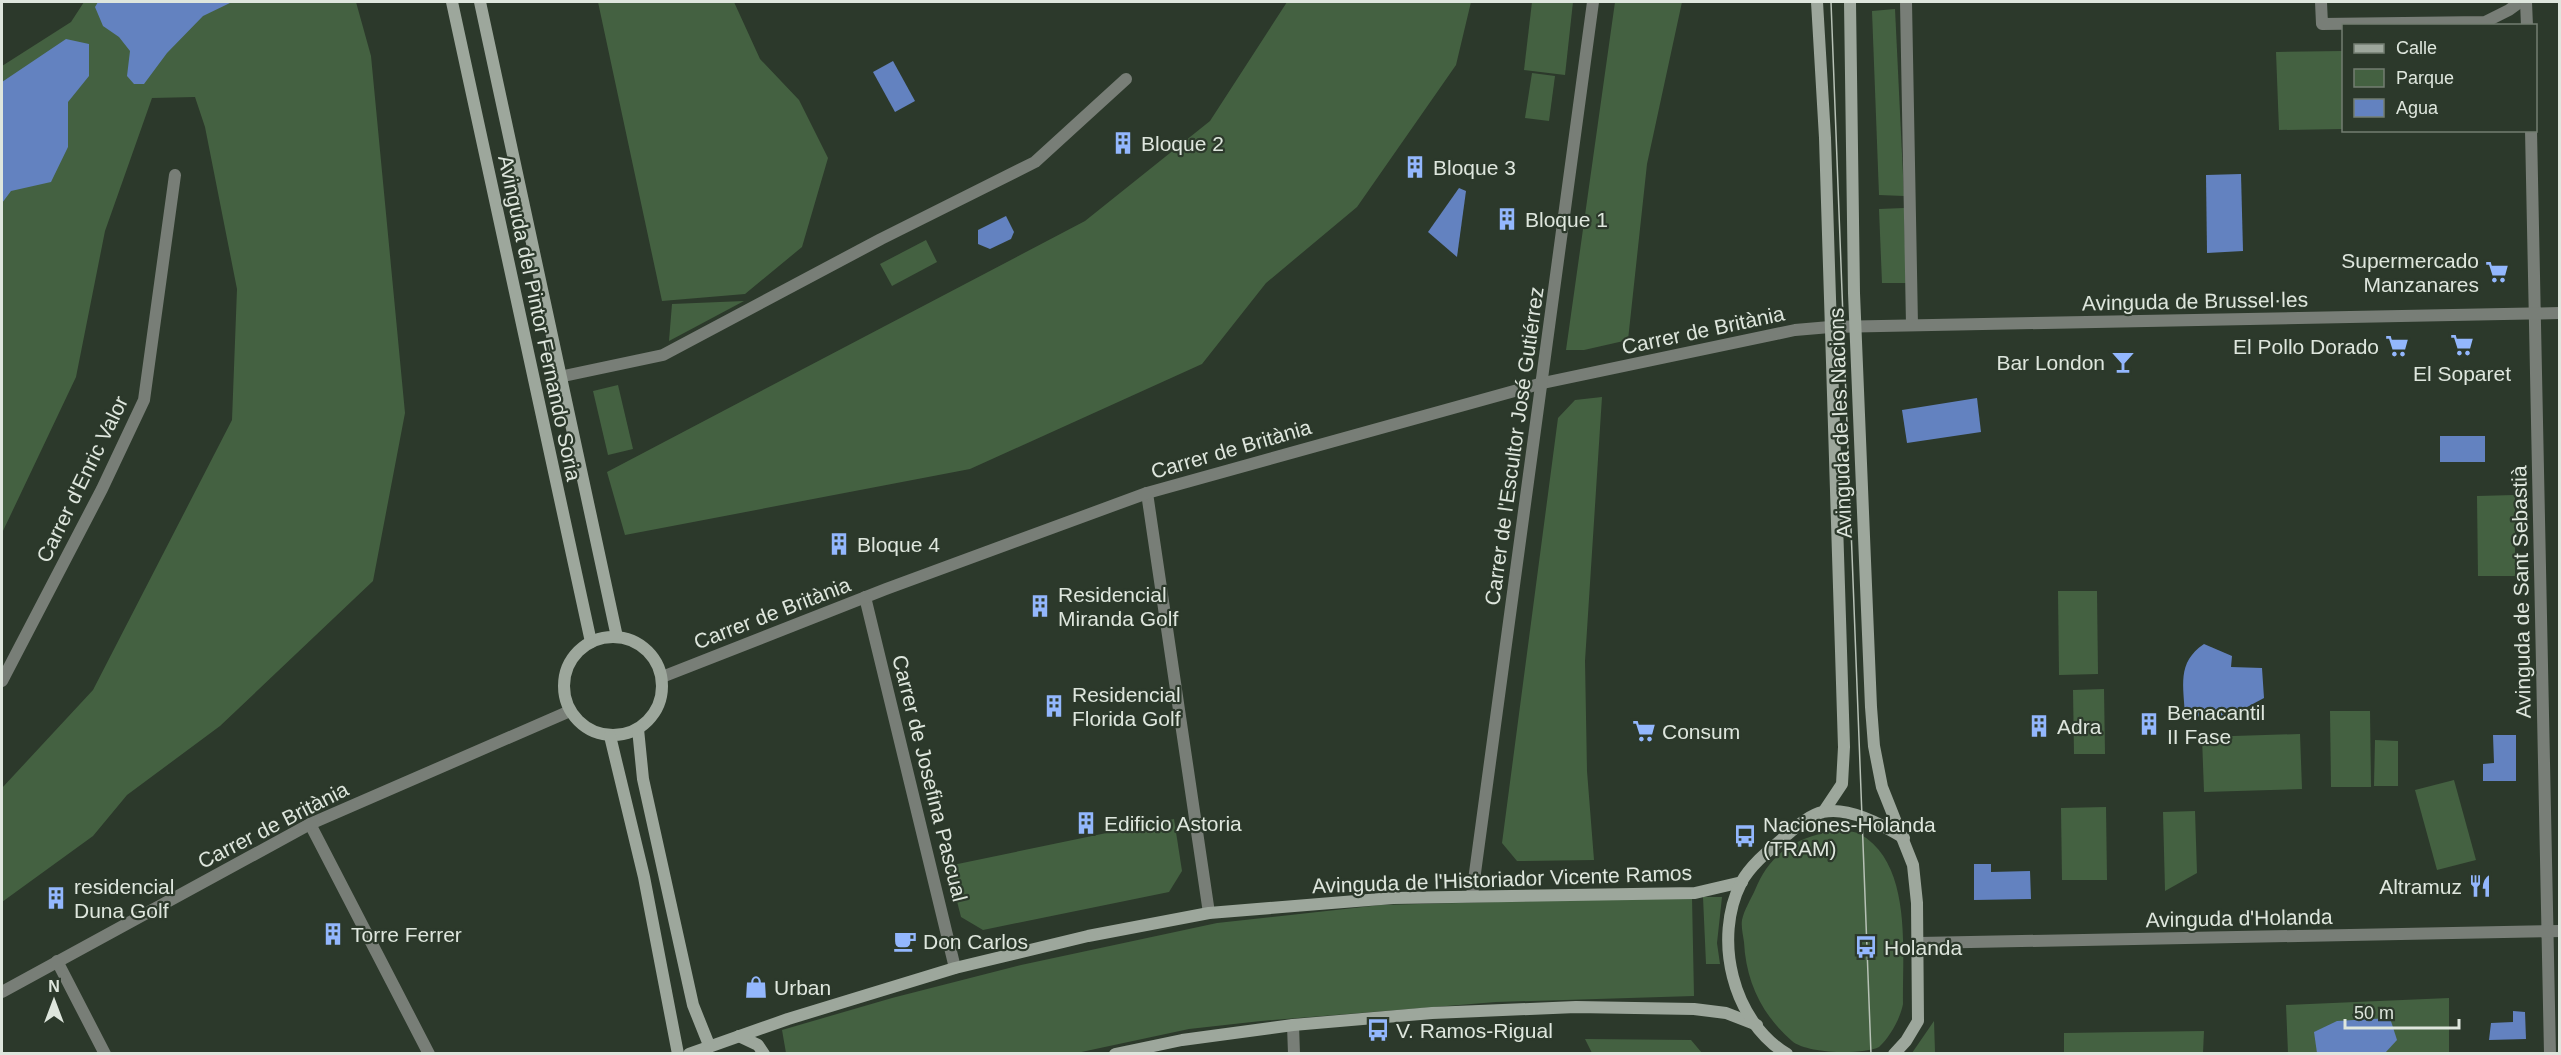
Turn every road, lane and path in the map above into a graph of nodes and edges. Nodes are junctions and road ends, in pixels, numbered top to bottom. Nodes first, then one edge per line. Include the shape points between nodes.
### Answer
1 (452, 2) edge
2 (480, 2) edge
3 (1593, 2) edge
4 (1817, 2) edge
5 (1850, 2) edge
6 (1906, 2) edge
7 (2321, 2) edge
8 (2520, 2) edge
9 (2526, 2) edge
10 (2527, 24) edge
11 (1126, 79) dead end
12 (2530, 132) edge
13 (175, 175) dead end
14 (2559, 313) edge
15 (2534, 314) junction
16 (1856, 326) junction
17 (1912, 326) junction
18 (1830, 327) junction
19 (559, 377) junction
20 (1543, 383) junction
21 (1147, 493) junction
22 (865, 597) junction
23 (617, 637) junction
24 (591, 642) junction
25 (662, 677) junction
26 (2, 681) edge
27 (570, 711) junction
28 (638, 729) junction
29 (610, 736) junction
30 (1824, 812) junction
31 (310, 824) junction
32 (1904, 838) junction
33 (1742, 882) junction
34 (1472, 895) junction
35 (1209, 913) junction
36 (2553, 932) edge
37 (1919, 943) junction
38 (57, 961) junction
39 (955, 968) junction
40 (2, 992) edge
41 (1293, 1025) junction
42 (1756, 1025) junction
43 (739, 1035) junction
44 (709, 1045) junction
45 (105, 1053) edge
46 (429, 1053) edge
47 (678, 1053) edge
48 (689, 1053) edge
49 (764, 1053) edge
50 (1115, 1053) edge
51 (1294, 1053) edge
52 (1787, 1053) edge
53 (1894, 1053) edge
54 (2550, 1053) edge

1 - 24 street, Avinguda del Pintor Fernando Soria
2 - 19 street, Avinguda del Pintor Fernando Soria
3 - 20 street, Carrer de l'Escultor José Gutiérrez
4 - 18 street, Avinguda de les Nacions
5 - 16 street, Avinguda de les Nacions
6 - 17 street
7 - 8 street via 2322,24 2485,22
9 - 10 street
11 - 19 street, Avinguda del Pintor Fernando Soria via 1035,162 663,355
12 - 15 street, Avinguda de Sant Sebastià
13 - 26 street, Carrer d'Enric Valor via 144,400
14 - 15 street, Avinguda de Brussel·les
15 - 17 street, Avinguda de Brussel·les
15 - 36 street, Avinguda de Sant Sebastià
16 - 17 street, Avinguda de Brussel·les
16 - 18 street, Avinguda de Brussel·les
16 - 32 street, Avinguda de les Nacions via 1874,746 1882,787
18 - 20 street, Carrer de Britània via 1795,330
18 - 30 street, Avinguda de les Nacions via 1844,747 1842,784
19 - 23 street, Avinguda del Pintor Fernando Soria
20 - 21 street, Carrer de Britània
20 - 34 street, Carrer de l'Escultor José Gutiérrez
21 - 22 street, Carrer de Britània
21 - 35 street
22 - 25 street, Carrer de Britània
22 - 39 street, Carrer de Josefina Pascual
23 - 24 street
23 - 25 street via 633,640 646,649 657,662
24 - 27 street via 573,658 564,680
25 - 28 street via 659,707
27 - 29 street via 581,724
27 - 31 street, Carrer de Britània
28 - 29 street
28 - 44 street via 643,779 693,1005
29 - 47 street via 644,877
30 - 32 street via 1846,813 1879,823
30 - 33 street via 1793,829
31 - 38 street, Carrer de Britània
31 - 46 street
32 - 37 street, Avinguda de les Nacions via 1915,877
33 - 34 street, Avinguda de l'Historiador Vicente Ramos via 1695,893
33 - 42 street via 1728,924 1728,957 1739,995
34 - 35 street, Avinguda de l'Historiador Vicente Ramos
35 - 39 street, Avinguda de l'Historiador Vicente Ramos via 1088,936
36 - 37 street, Avinguda d'Holanda
36 - 54 street, Avinguda de Sant Sebastià
37 - 53 street, Avinguda de les Nacions via 1918,1021
38 - 40 street, Carrer de Britània
38 - 45 street
39 - 43 street, Avinguda de l'Historiador Vicente Ramos
41 - 42 street via 1432,1013 1576,1007 1726,1013
41 - 50 street
41 - 51 street
42 - 52 street
43 - 44 street, Avinguda de l'Historiador Vicente Ramos
43 - 49 street
44 - 48 street, Avinguda de l'Historiador Vicente Ramos

